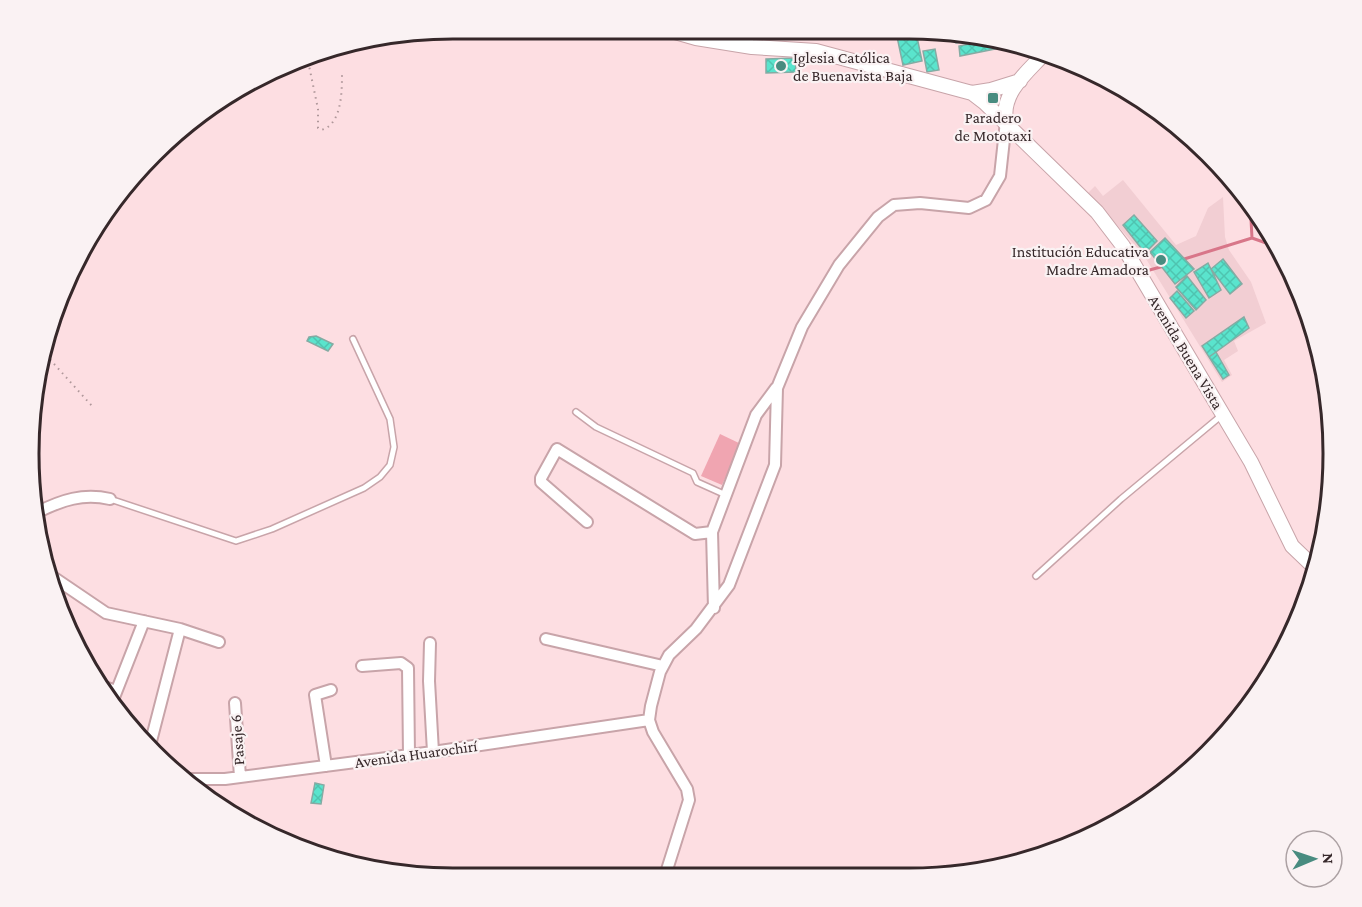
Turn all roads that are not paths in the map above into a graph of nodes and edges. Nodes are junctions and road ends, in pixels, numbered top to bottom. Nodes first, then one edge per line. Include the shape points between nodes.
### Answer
1 (702, 39) edge
2 (1039, 60) edge
3 (1020, 81) junction
4 (972, 93) junction
5 (1006, 122) junction
6 (353, 339) dead end
7 (777, 388) junction
8 (576, 412) dead end
9 (1224, 414) junction
10 (726, 495) junction
11 (110, 499) joint
12 (43, 509) edge
13 (587, 522) dead end
14 (712, 532) junction
15 (1309, 562) edge
16 (1036, 576) dead end
17 (59, 581) edge
18 (714, 608) junction
19 (144, 621) junction
20 (180, 629) junction
21 (546, 639) dead end
22 (219, 642) dead end
23 (430, 643) dead end
24 (362, 666) dead end
25 (663, 666) junction
26 (330, 690) dead end
27 (116, 694) edge
28 (235, 703) dead end
29 (649, 720) junction
30 (152, 738) edge
31 (433, 752) junction
32 (409, 755) junction
33 (326, 766) junction
34 (240, 777) junction
35 (197, 778) edge
36 (668, 868) edge

1 - 4 street, Avenida Buena Vista via 816,51
2 - 3 street
3 - 4 street
3 - 5 street via 1008,99
4 - 5 street, Avenida Buena Vista
5 - 7 street via 1000,176 986,200 969,208 920,203 894,205 878,217 840,266 802,327
5 - 9 street, Avenida Buena Vista via 1097,212 1123,246
6 - 11 lane via 390,419 394,447 390,465 372,482 272,529 236,541
7 - 10 street via 756,414
7 - 18 street via 775,465 729,585
8 - 10 lane via 596,427 693,473 697,482
9 - 15 street, Avenida Buena Vista via 1292,546
9 - 16 lane
10 - 14 street
11 - 12 street via 92,495 60,501
13 - 14 street via 541,482 557,449 695,534
14 - 18 street
17 - 19 street via 106,613
18 - 25 street
19 - 20 street
19 - 27 street
20 - 22 street
20 - 30 street
21 - 25 street
23 - 31 street
24 - 32 street via 401,663 408,668
25 - 29 street
26 - 33 street via 315,695
28 - 34 street, Pasaje 6
29 - 31 street, Avenida Huarochirí
29 - 36 street via 687,789 689,800
31 - 32 street, Avenida Huarochirí
32 - 33 street, Avenida Huarochirí
33 - 34 street, Avenida Huarochirí
34 - 35 street, Avenida Huarochirí

